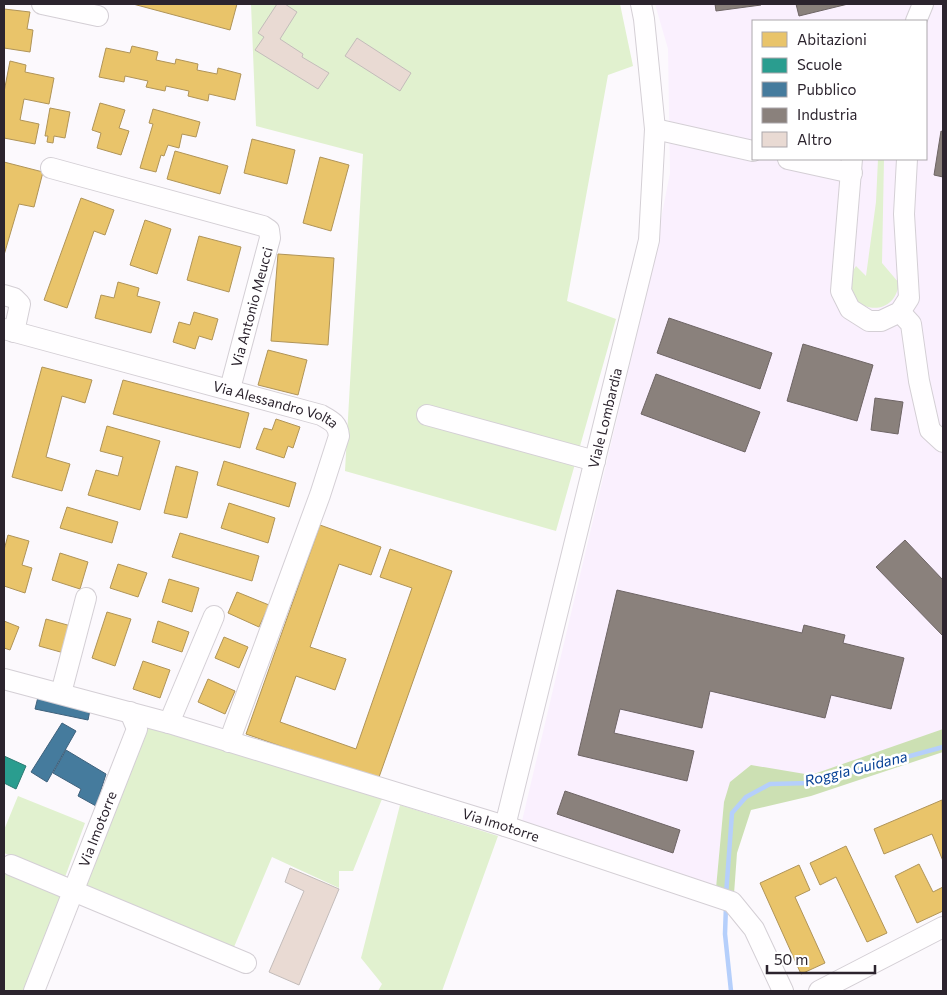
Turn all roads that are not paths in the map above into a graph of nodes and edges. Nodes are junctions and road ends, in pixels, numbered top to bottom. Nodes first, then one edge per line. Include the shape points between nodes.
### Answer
1 (42, 4) edge
2 (641, 4) edge
3 (923, 4) edge
4 (98, 16) dead end
5 (916, 20) edge
6 (655, 129) junction
7 (752, 151) edge
8 (797, 160) edge
9 (907, 160) edge
10 (852, 166) edge
11 (50, 168) dead end
12 (4, 295) edge
13 (900, 312) junction
14 (9, 330) edge
15 (227, 389) junction
16 (427, 415) dead end
17 (943, 442) edge
18 (595, 461) junction
19 (86, 598) dead end
20 (214, 616) dead end
21 (4, 678) edge
22 (61, 693) junction
23 (130, 712) junction
24 (169, 723) junction
25 (229, 742) junction
26 (505, 826) junction
27 (11, 865) dead end
28 (73, 890) junction
29 (943, 927) edge
30 (246, 962) dead end
31 (34, 991) edge
32 (783, 991) edge
33 (819, 991) edge

1 - 4 street
2 - 6 street, Viale Lombardia
3 - 5 street
6 - 7 street
6 - 18 street, Viale Lombardia via 648,240
8 - 10 street
9 - 13 street via 904,214 909,298
10 - 13 street via 841,291 850,309 869,321 881,321
11 - 15 street, Via Antonio Meucci via 269,230 270,238 231,385
12 - 14 street via 20,304
13 - 17 street via 911,324 930,430
14 - 15 street, Via Alessandro Volta
15 - 25 street, Via Alessandro Volta via 321,415 339,428 320,495
16 - 18 street
18 - 26 street, Viale Lombardia
19 - 22 street
20 - 24 street
21 - 22 street, Via Imotorre
22 - 23 street, Via Imotorre
23 - 24 street, Via Imotorre
23 - 28 street, Via Imotorre via 137,729
24 - 25 street, Via Imotorre
25 - 26 street, Via Imotorre
26 - 32 street, Via Imotorre via 732,902 754,929
27 - 28 street
28 - 30 street
28 - 31 street, Via Imotorre
29 - 33 street

